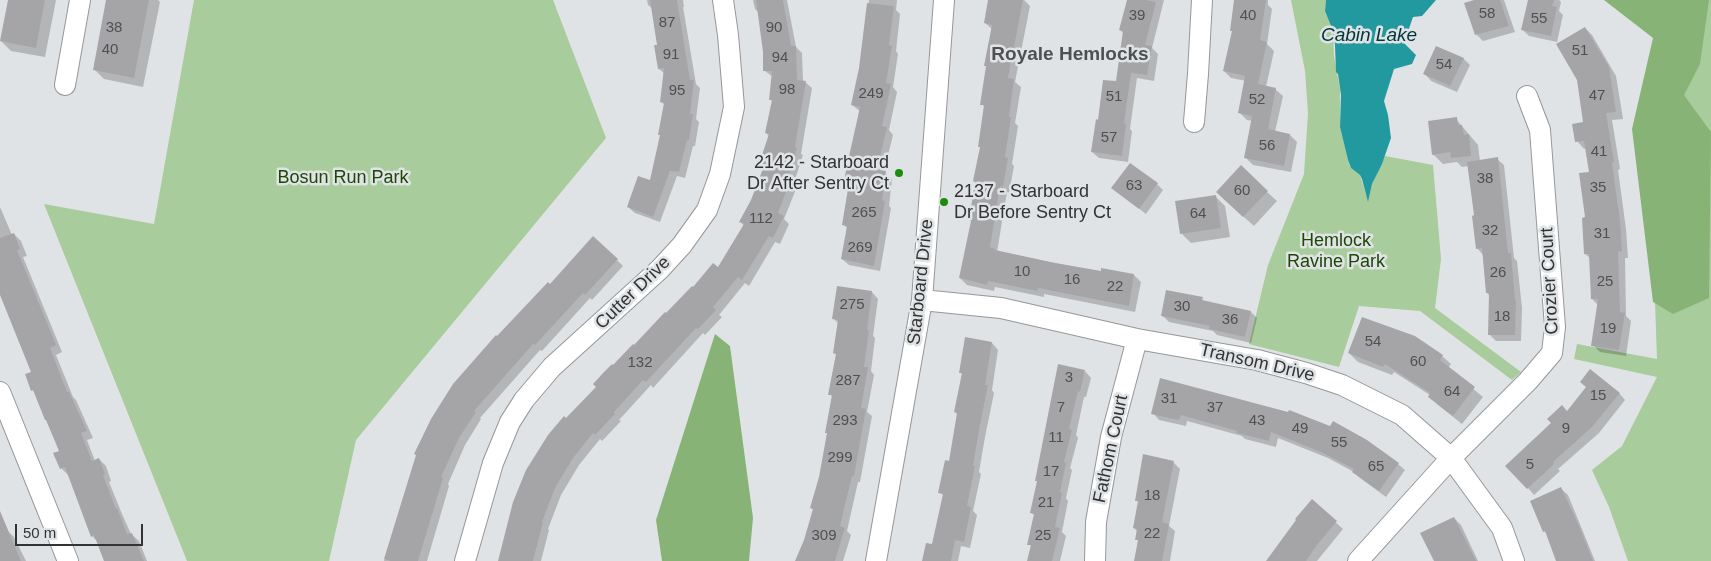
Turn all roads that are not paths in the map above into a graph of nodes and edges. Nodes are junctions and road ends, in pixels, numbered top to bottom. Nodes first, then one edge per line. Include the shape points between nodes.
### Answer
1 (80, 0) edge
2 (723, 0) edge
3 (944, 0) edge
4 (1202, 0) edge
5 (65, 85) dead end
6 (1527, 96) dead end
7 (1194, 122) dead end
8 (922, 300) junction
9 (1137, 339) junction
10 (0, 392) edge
11 (1451, 458) junction
12 (68, 561) edge
13 (465, 561) edge
14 (876, 561) edge
15 (1095, 561) edge
16 (1358, 561) edge
17 (1514, 561) edge

1 - 5 street
2 - 13 street, Cutter Drive via 734,107 720,174 706,210 682,245 660,269 552,368 524,400 510,422 493,463
3 - 8 street, Starboard Drive
4 - 7 street
6 - 11 street, Crozier Court via 1540,130 1555,327 1552,353
8 - 9 street, Transom Drive via 1001,308
8 - 14 street, Starboard Drive
9 - 11 street, Transom Drive via 1257,360 1342,385 1402,415
9 - 15 street, Fathom Court via 1111,437 1096,522
10 - 12 street
11 - 16 street, Crozier Court
11 - 17 street, Transom Drive via 1502,528

